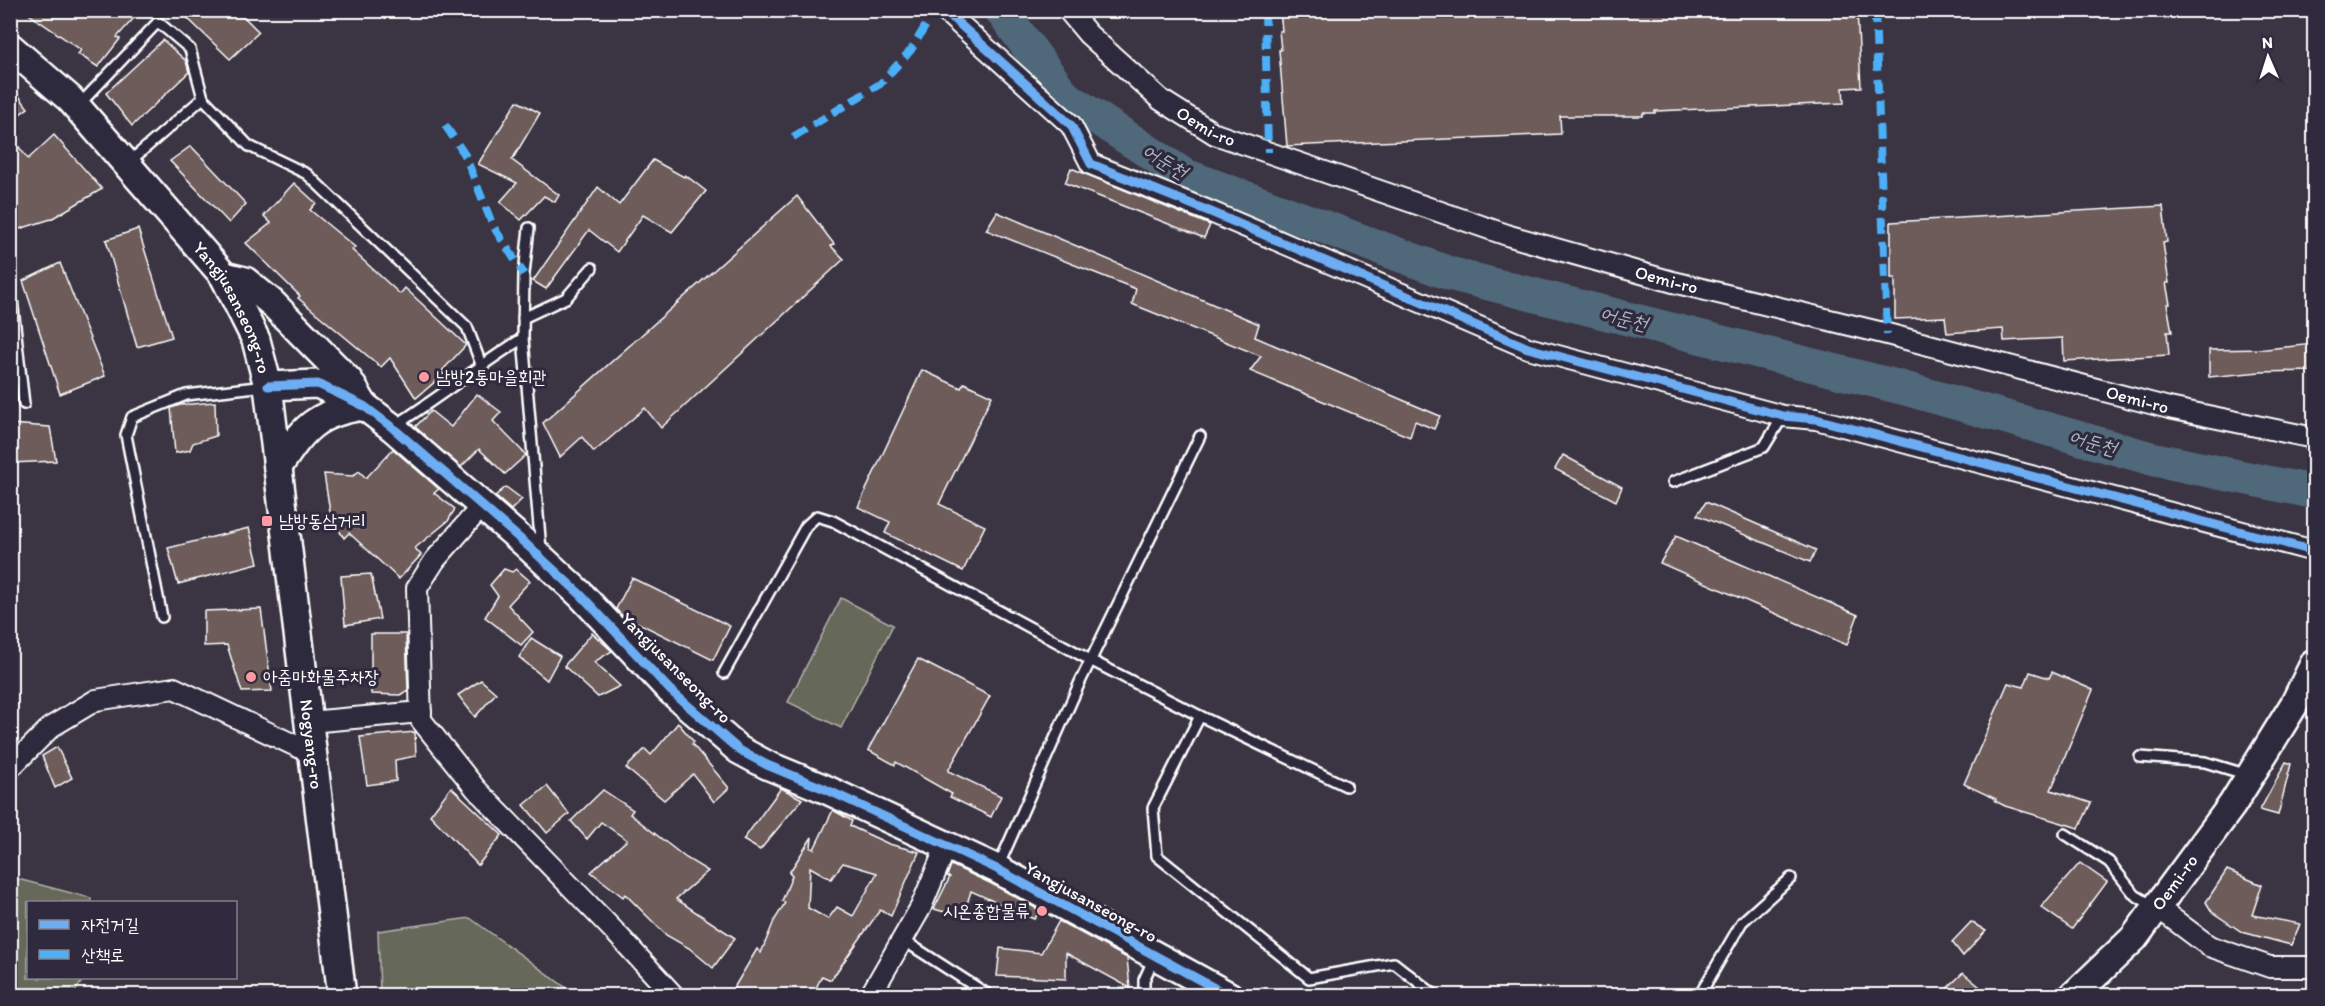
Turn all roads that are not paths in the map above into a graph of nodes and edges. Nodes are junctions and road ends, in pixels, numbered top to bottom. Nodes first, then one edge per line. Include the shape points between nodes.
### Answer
1 (944, 10) edge
2 (1068, 10) edge
3 (10, 47) edge
4 (203, 98) junction
5 (77, 108) junction
6 (126, 164) junction
7 (529, 228) dead end
8 (592, 268) dead end
9 (224, 276) junction
10 (10, 282) edge
11 (523, 318) junction
12 (522, 338) junction
13 (481, 364) junction
14 (268, 386) junction
15 (24, 404) dead end
16 (364, 406) junction
17 (1783, 416) junction
18 (393, 428) junction
19 (1200, 436) dead end
20 (2314, 438) edge
21 (278, 467) junction
22 (1673, 482) dead end
23 (482, 506) junction
24 (2314, 551) edge
25 (541, 558) junction
26 (162, 617) dead end
27 (1092, 661) junction
28 (2314, 664) edge
29 (724, 673) dead end
30 (421, 712) junction
31 (1200, 716) junction
32 (309, 722) junction
33 (313, 754) junction
34 (2140, 757) dead end
35 (10, 768) edge
36 (2250, 775) junction
37 (1346, 786) dead end
38 (2065, 834) dead end
39 (946, 846) junction
40 (997, 869) junction
41 (1791, 878) dead end
42 (2157, 907) junction
43 (903, 940) junction
44 (1155, 956) junction
45 (2314, 967) edge
46 (342, 996) edge
47 (674, 996) edge
48 (870, 996) edge
49 (990, 996) edge
50 (1144, 996) edge
51 (1229, 996) edge
52 (1436, 996) edge
53 (1699, 996) edge
54 (2073, 996) edge

1 - 17 street via 1071,125 1091,164 1528,348
2 - 20 street, Oemi-ro via 1088,34 1161,100 1215,135 1499,232 1673,282 2158,405
3 - 5 street, Yangjusanseong-ro
4 - 5 lane via 190,49 158,22
4 - 6 lane
4 - 13 lane via 249,146 307,174 467,327
5 - 6 street, Yangjusanseong-ro
6 - 9 street, Yangjusanseong-ro
7 - 11 lane
8 - 11 lane via 566,298
9 - 14 street, Yangjusanseong-ro via 256,340
9 - 16 street via 244,281 272,303 349,381
10 - 15 lane
11 - 12 lane
12 - 13 lane
12 - 25 lane
13 - 18 lane
14 - 16 street, Yangjusanseong-ro via 318,384
14 - 21 street, Nogyang-ro
14 - 26 lane via 186,394 132,417 126,435
16 - 18 street, Yangjusanseong-ro
16 - 21 street via 323,416 299,435
17 - 22 lane via 1764,447
17 - 24 street via 1816,419
18 - 23 street, Yangjusanseong-ro
19 - 27 lane
21 - 32 street, Nogyang-ro
23 - 25 street, Yangjusanseong-ro
23 - 30 street via 435,560 417,588
25 - 39 street, Yangjusanseong-ro via 670,690 739,750
27 - 29 lane via 833,521 817,516 806,526
27 - 31 lane
27 - 40 lane
28 - 36 street, Oemi-ro via 2295,703
30 - 32 street
30 - 47 street via 421,720 476,789
31 - 37 lane
31 - 52 lane via 1153,808 1157,856 1309,978 1394,963
32 - 33 street, Nogyang-ro
33 - 35 street via 174,688 96,700 51,727
33 - 46 street, Nogyang-ro
34 - 36 lane via 2205,762
36 - 42 street, Oemi-ro
38 - 42 lane via 2109,862 2135,895
39 - 40 street, Yangjusanseong-ro
39 - 43 street
40 - 44 street, Yangjusanseong-ro
41 - 53 lane via 1742,922
42 - 45 street via 2209,946 2270,967
42 - 54 street, Oemi-ro via 2134,938
43 - 48 street
43 - 49 lane
44 - 50 lane via 1144,980
44 - 51 street, Yangjusanseong-ro

